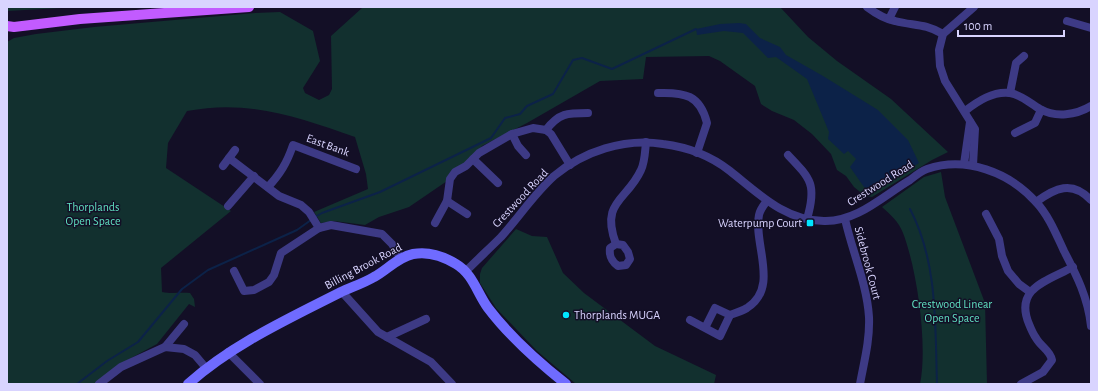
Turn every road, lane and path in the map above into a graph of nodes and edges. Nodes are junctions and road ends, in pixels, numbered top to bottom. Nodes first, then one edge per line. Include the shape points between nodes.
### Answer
1 (250, 7) edge
2 (867, 7) edge
3 (895, 7) edge
4 (974, 7) edge
5 (889, 19) junction
6 (1067, 21) dead end
7 (9, 28) edge
8 (1091, 28) edge
9 (943, 34) junction
10 (1024, 56) dead end
11 (658, 93) dead end
12 (1010, 94) junction
13 (1091, 106) edge
14 (1041, 110) junction
15 (965, 111) junction
16 (588, 113) dead end
17 (970, 122) junction
18 (546, 130) junction
19 (1015, 133) dead end
20 (512, 134) junction
21 (646, 142) junction
22 (234, 150) dead end
23 (697, 153) junction
24 (526, 155) dead end
25 (788, 155) dead end
26 (229, 158) junction
27 (473, 159) junction
28 (964, 164) junction
29 (570, 165) junction
30 (973, 165) junction
31 (223, 166) dead end
32 (356, 169) dead end
33 (254, 176) junction
34 (498, 182) dead end
35 (268, 186) junction
36 (1091, 200) edge
37 (447, 201) junction
38 (766, 202) junction
39 (1036, 202) junction
40 (228, 206) dead end
41 (467, 214) dead end
42 (986, 214) dead end
43 (806, 219) junction
44 (845, 219) junction
45 (434, 223) dead end
46 (319, 228) junction
47 (616, 244) dead end
48 (401, 259) junction
49 (1073, 267) junction
50 (234, 270) dead end
51 (466, 271) junction
52 (342, 292) junction
53 (1030, 292) junction
54 (730, 315) junction
55 (426, 319) dead end
56 (690, 320) dead end
57 (184, 324) dead end
58 (1091, 326) edge
59 (705, 328) junction
60 (387, 337) junction
61 (165, 347) junction
62 (228, 352) junction
63 (206, 368) junction
64 (99, 384) edge
65 (188, 384) edge
66 (260, 384) edge
67 (452, 384) edge
68 (566, 384) edge
69 (860, 384) edge
70 (1021, 384) edge

1 - 7 main road via 80,19
2 - 5 street
3 - 5 street
4 - 9 street
5 - 9 street via 931,28
6 - 8 street
9 - 15 street via 939,61 942,74
10 - 12 street via 1016,63
11 - 23 street via 689,96 699,103 707,123
12 - 14 street via 1023,98
12 - 15 street via 981,99
13 - 14 street via 1069,114
14 - 19 street via 1035,123
15 - 17 street
16 - 18 street via 569,113 555,119
17 - 28 street
17 - 30 street via 975,129
18 - 20 street via 533,128
18 - 29 street
20 - 24 street
20 - 27 street
21 - 23 street, Crestwood Road via 674,145
21 - 29 street, Crestwood Road via 600,150
21 - 47 street via 642,168 615,203 611,215
22 - 26 street
23 - 38 street, Crestwood Road via 720,164
25 - 43 street via 806,174 812,188
26 - 31 street
26 - 33 street
27 - 34 street
27 - 37 street via 455,172 450,179
28 - 30 street, Crestwood Road
28 - 44 street, Crestwood Road via 925,170 872,205
29 - 51 street, Crestwood Road via 544,186 500,237
30 - 39 street, Crestwood Road via 1019,186
32 - 35 street, East Bank via 293,145 281,173
33 - 35 street
33 - 40 street
35 - 46 street via 279,196 301,205
36 - 39 street via 1084,192 1058,188
37 - 41 street
37 - 45 street
38 - 43 street, Crestwood Road
38 - 54 street via 759,215 758,228 764,262 762,287 756,300 748,308
39 - 49 street, Crestwood Road via 1047,217
42 - 53 street via 999,239 1008,271
43 - 44 street, Crestwood Road
44 - 69 street, Sidebrook Court via 862,279 869,318 869,338
46 - 48 street via 343,226 382,234
46 - 50 street via 281,253 269,282 254,290 244,291
48 - 51 street, Billing Brook Road via 412,254 435,254
48 - 52 street, Billing Brook Road via 374,277
49 - 53 street
49 - 58 street, Crestwood Road via 1084,293
51 - 68 street via 487,307 510,334
52 - 60 street via 378,332
52 - 62 street, Billing Brook Road via 256,335
53 - 70 street via 1026,299 1026,316 1035,338 1050,353 1052,360 1043,372
54 - 59 street via 715,308
54 - 59 street via 720,336
55 - 60 street
56 - 59 street
57 - 61 street
60 - 67 street via 431,362
61 - 63 street via 184,349 195,355
61 - 64 street via 121,366
62 - 63 street, Billing Brook Road
62 - 66 street
63 - 65 street, Billing Brook Road

